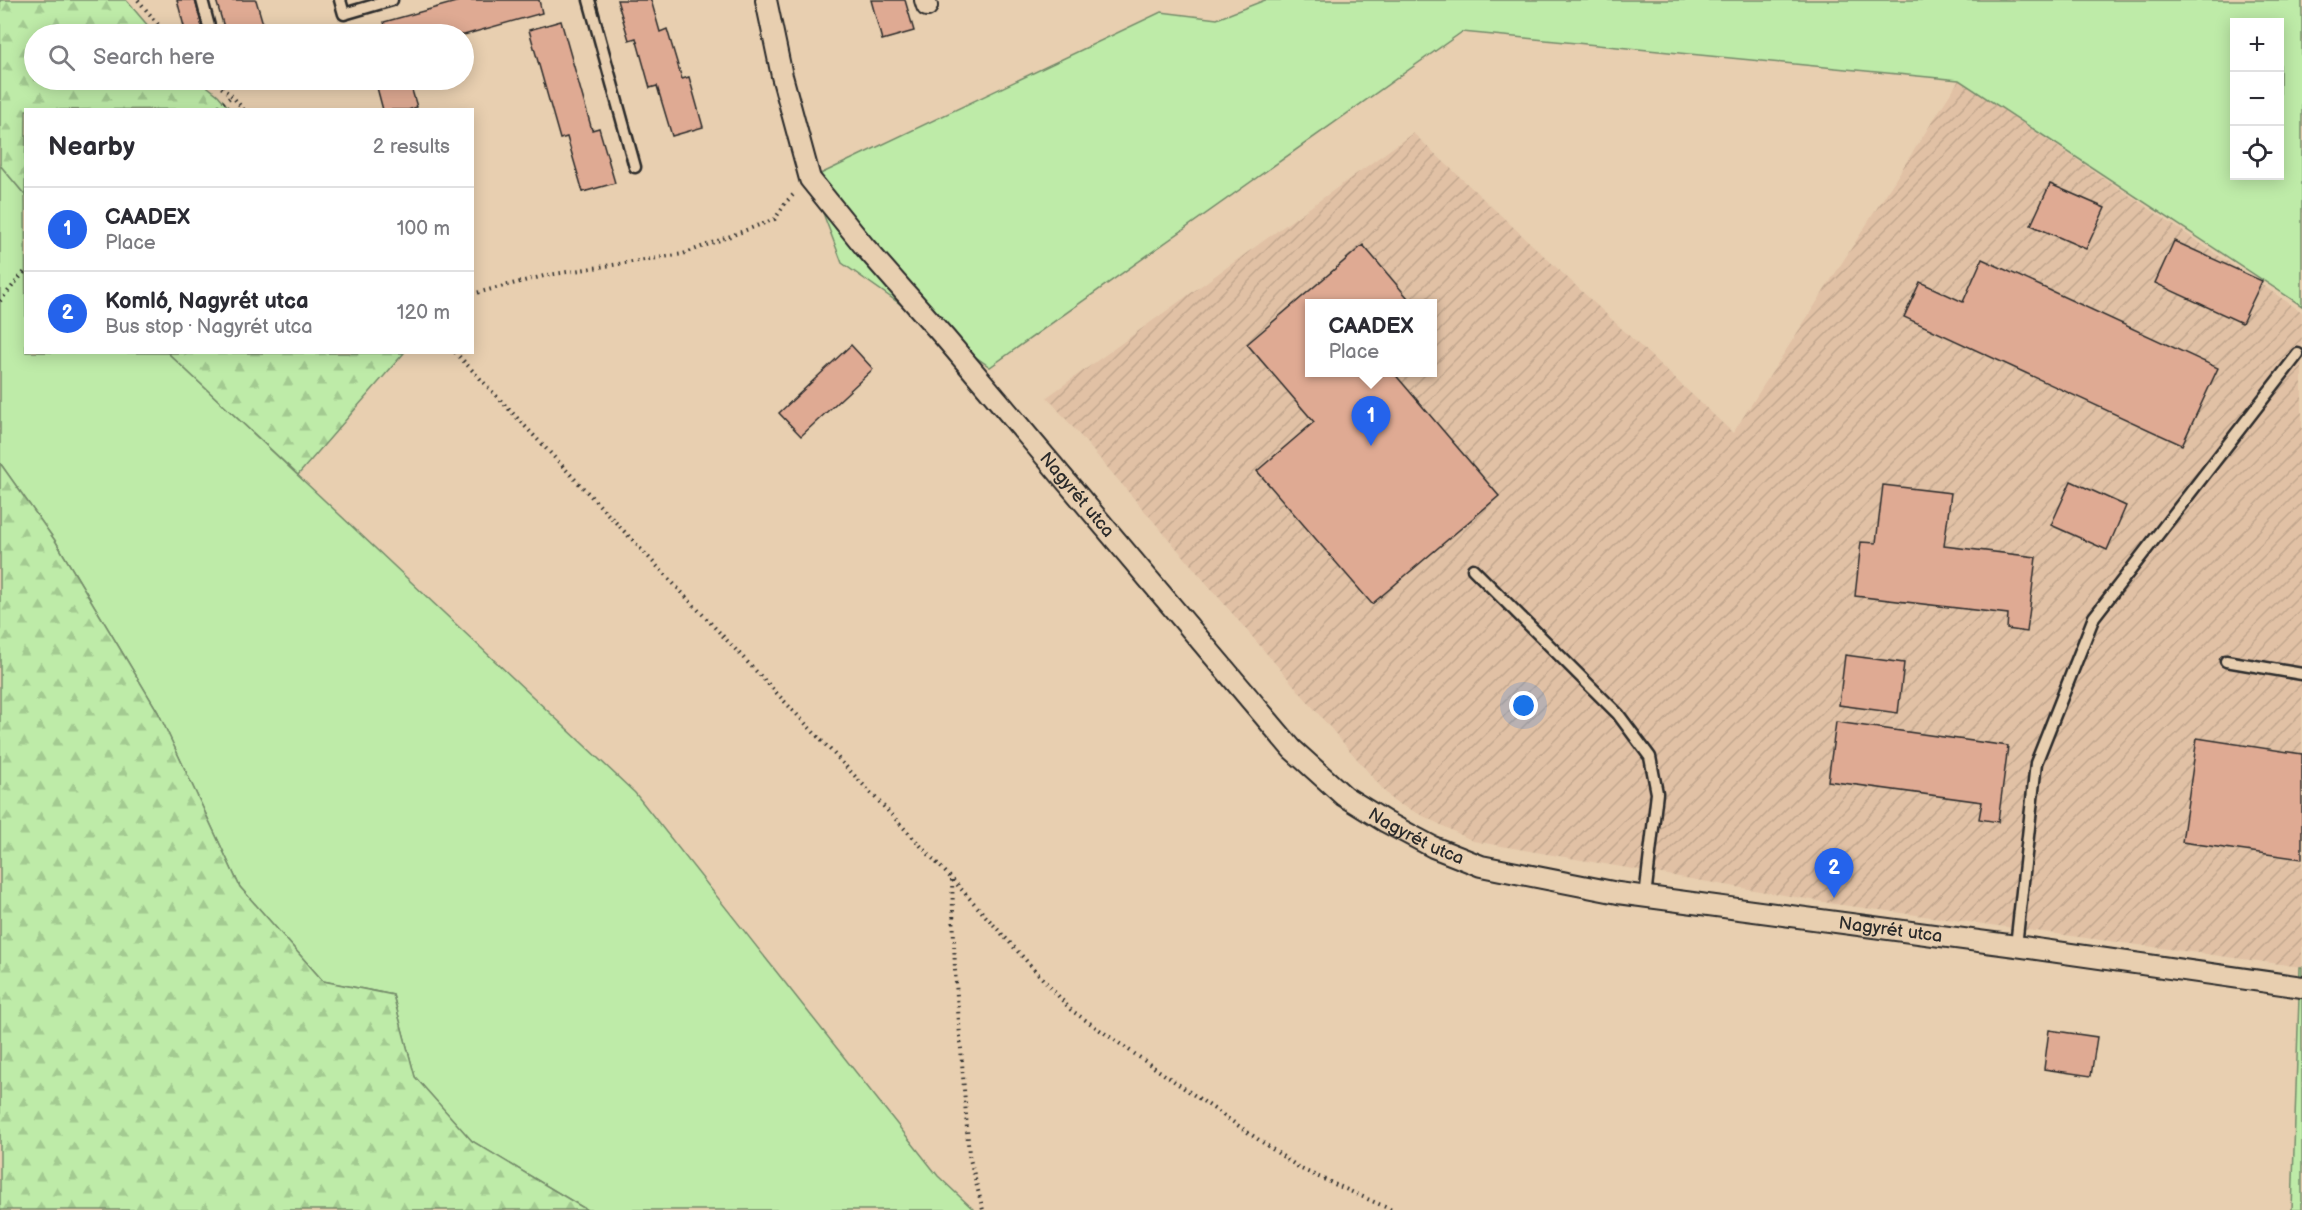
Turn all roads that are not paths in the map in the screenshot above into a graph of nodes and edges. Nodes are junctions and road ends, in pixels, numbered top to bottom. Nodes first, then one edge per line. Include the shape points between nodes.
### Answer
1 (202, 0) edge
2 (340, 0) edge
3 (392, 0) edge
4 (589, 0) edge
5 (766, 0) edge
6 (208, 24) edge
7 (635, 167) dead end
8 (2298, 354) dead end
9 (1473, 569) dead end
10 (2226, 661) dead end
11 (2302, 674) edge
12 (1645, 897) junction
13 (2016, 946) junction
14 (2302, 987) edge

1 - 6 lane
2 - 3 lane via 344,14
4 - 7 lane
5 - 12 street, Nagyrét utca via 810,179 1292,749 1344,796 1433,847 1481,866
8 - 13 lane via 2094,617 2036,763
9 - 12 lane via 1618,714 1650,757 1657,794
10 - 11 lane
12 - 13 street, Nagyrét utca
13 - 14 street, Nagyrét utca

